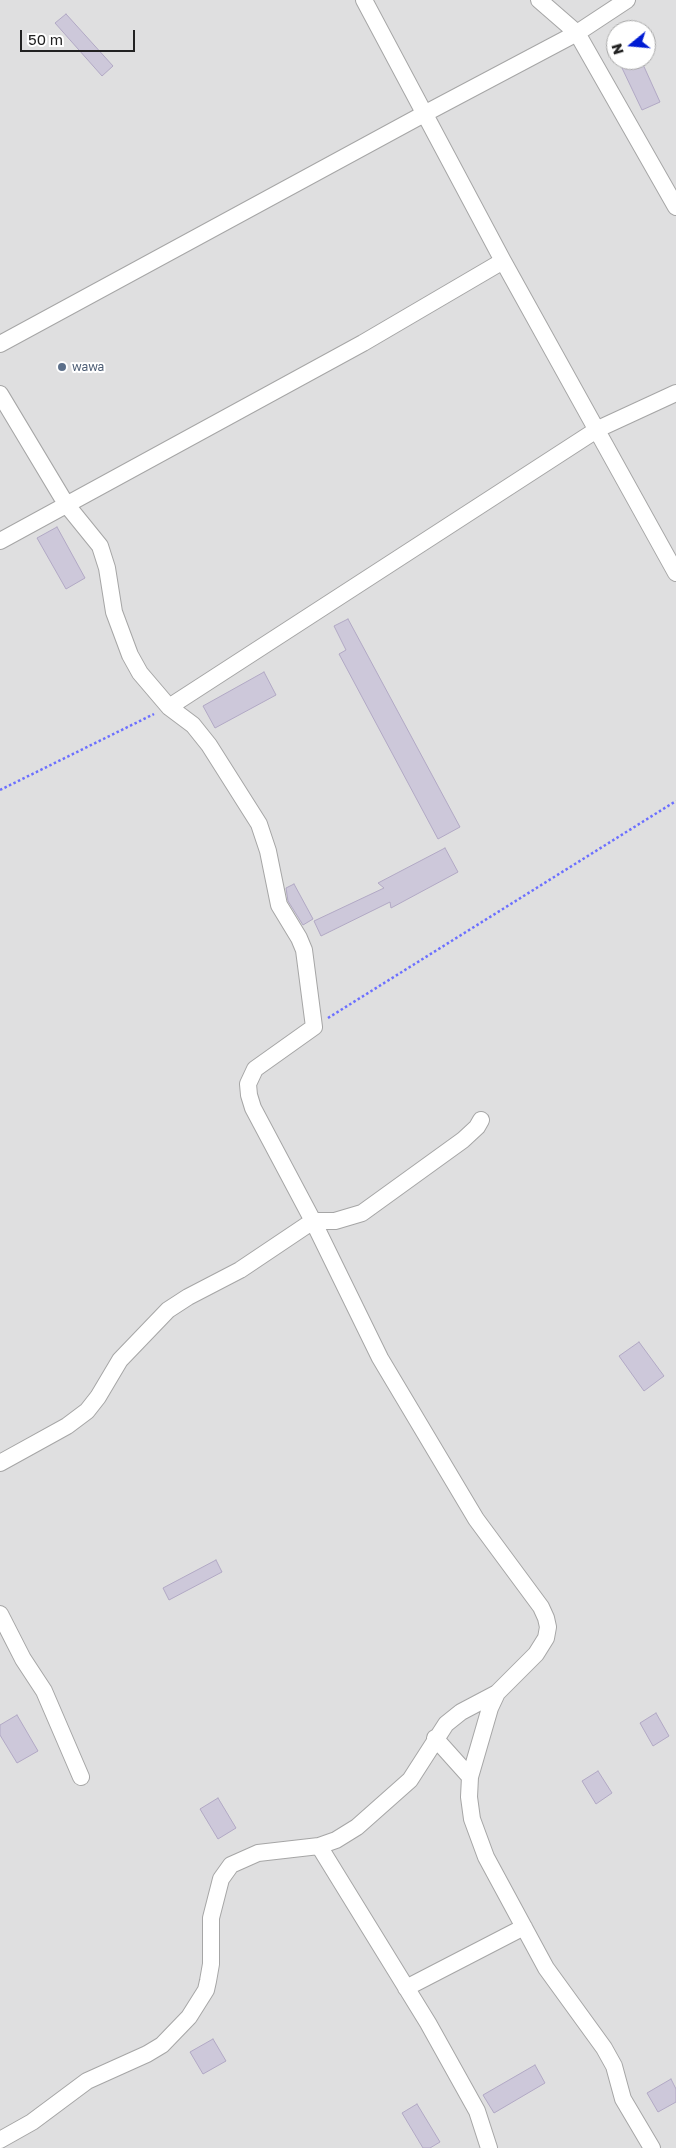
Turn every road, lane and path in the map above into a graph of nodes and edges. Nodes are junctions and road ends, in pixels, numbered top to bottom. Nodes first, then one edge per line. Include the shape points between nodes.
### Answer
1 (364, 0) edge
2 (539, 0) edge
3 (627, 0) edge
4 (577, 33) junction
5 (424, 114) junction
6 (676, 207) edge
7 (503, 261) junction
8 (0, 344) edge
9 (676, 393) edge
10 (0, 394) edge
11 (598, 429) junction
12 (66, 504) junction
13 (0, 541) edge
14 (676, 573) edge
15 (169, 707) junction
16 (0, 790) edge
17 (676, 801) edge
18 (314, 1027) junction
19 (482, 1120) dead end
20 (313, 1220) junction
21 (0, 1463) edge
22 (0, 1614) edge
23 (497, 1693) junction
24 (435, 1738) junction
25 (81, 1777) dead end
26 (470, 1777) junction
27 (319, 1846) junction
28 (524, 1927) junction
29 (406, 1988) junction
30 (0, 2140) edge
31 (489, 2148) edge
32 (652, 2148) edge

1 - 5 street
2 - 4 street
3 - 4 street
4 - 5 street
4 - 6 street
5 - 7 street
5 - 8 street
7 - 11 street
7 - 12 street via 363,343
9 - 11 street
10 - 12 street
11 - 14 street
11 - 15 street
12 - 13 street
12 - 15 street via 100,546 114,612 130,655 140,673
15 - 16 path
15 - 18 street via 193,724 259,824 279,905 304,950
17 - 18 path
18 - 20 street via 266,1059 255,1069 248,1084 253,1108
19 - 20 street via 462,1140 362,1213 335,1221
20 - 21 street via 240,1270 168,1310 120,1360 87,1411 67,1426
20 - 23 street via 390,1375 476,1519 546,1618 546,1638 536,1654
22 - 25 street via 44,1691
23 - 24 street via 461,1712
23 - 26 street
24 - 26 street
24 - 27 street via 398,1794 358,1827
26 - 28 street via 469,1797 476,1834
27 - 29 street
27 - 30 street via 258,1853 231,1865 221,1879 211,1918 208,1981 189,2017 162,2045 88,2081 32,2122
28 - 29 street
28 - 32 street via 546,1968 614,2066 623,2099
29 - 31 street via 477,2111

